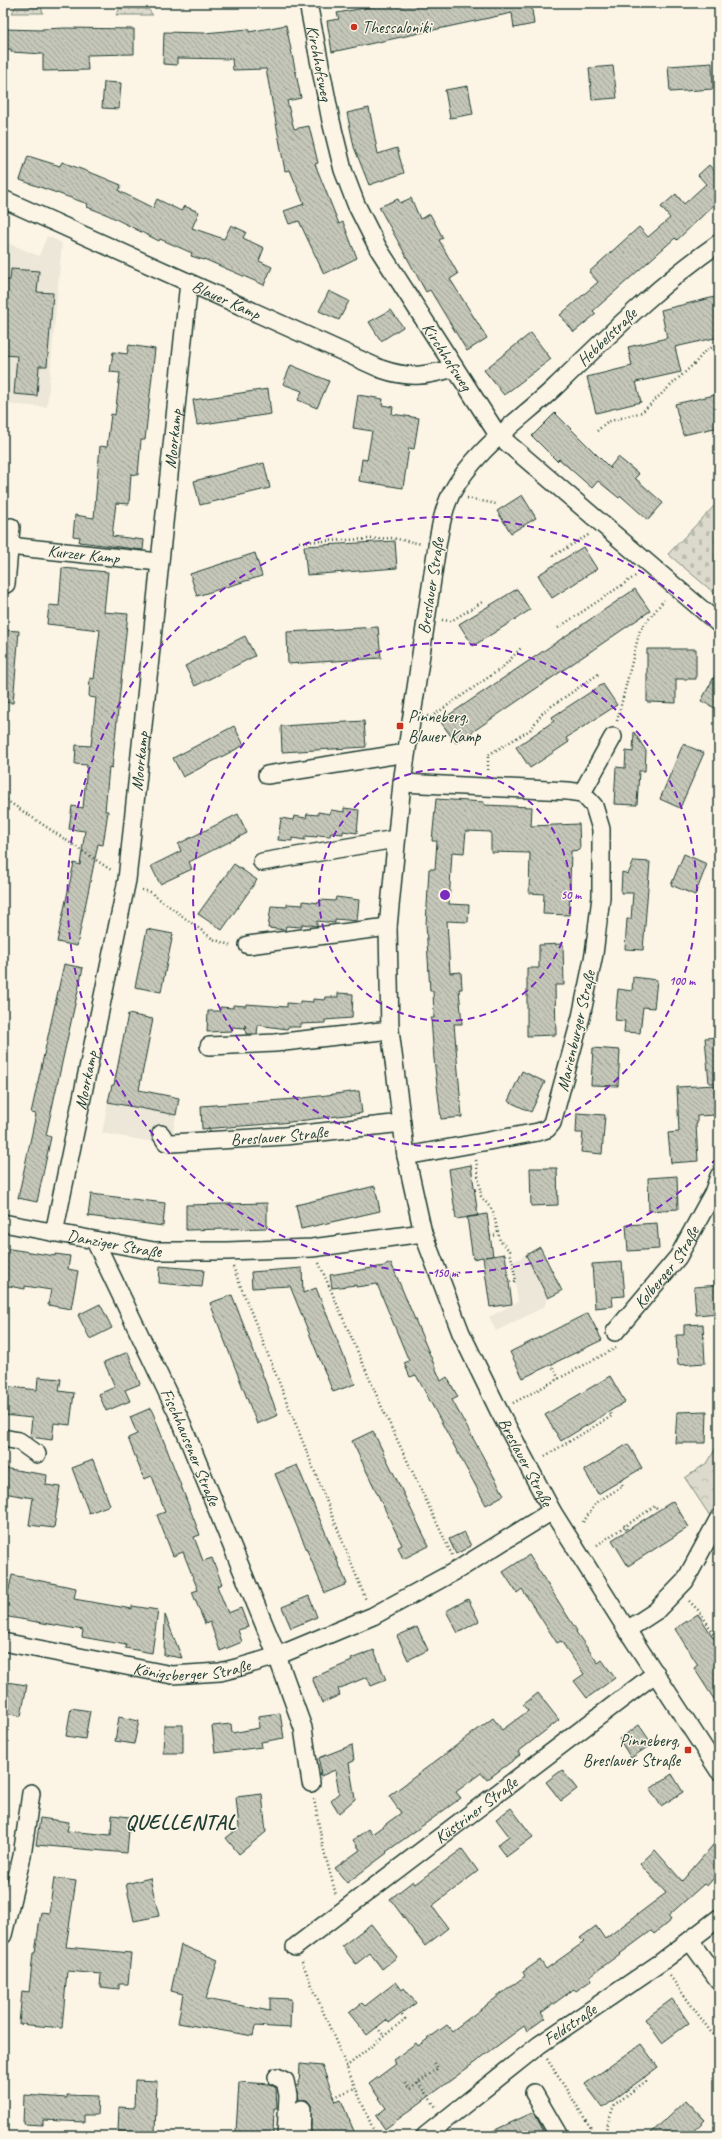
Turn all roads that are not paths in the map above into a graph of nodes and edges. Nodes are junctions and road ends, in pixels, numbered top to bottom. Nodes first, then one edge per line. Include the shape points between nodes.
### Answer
1 (308, 3) edge
2 (3, 199) edge
3 (719, 242) edge
4 (189, 282) junction
5 (454, 368) junction
6 (498, 435) junction
7 (11, 527) dead end
8 (9, 546) junction
9 (159, 562) junction
10 (6, 584) dead end
11 (719, 624) edge
12 (613, 737) road end
13 (406, 754) junction
14 (267, 775) dead end
15 (402, 783) junction
16 (582, 793) junction
17 (395, 839) junction
18 (262, 862) dead end
19 (388, 927) junction
20 (248, 945) road end
21 (390, 1030) junction
22 (208, 1046) dead end
23 (402, 1123) junction
24 (161, 1134) dead end
25 (406, 1156) junction
26 (719, 1176) edge
27 (3, 1224) edge
28 (423, 1233) junction
29 (54, 1234) junction
30 (95, 1241) junction
31 (615, 1332) road end
32 (3, 1438) edge
33 (37, 1454) dead end
34 (552, 1511) junction
35 (719, 1518) edge
36 (627, 1630) junction
37 (3, 1642) edge
38 (277, 1656) junction
39 (656, 1673) junction
40 (719, 1771) edge
41 (311, 1783) road end
42 (31, 1793) dead end
43 (719, 1918) edge
44 (3, 1935) edge
45 (690, 1941) junction
46 (295, 1947) road end
47 (719, 1981) edge
48 (278, 2077) dead end
49 (534, 2093) dead end
50 (302, 2109) dead end
51 (286, 2136) edge
52 (301, 2136) edge
53 (425, 2136) edge
54 (559, 2136) edge

1 - 5 street, Kirchhofsweg via 331,121 343,170 356,204 378,248
2 - 4 street, Blauer Kamp
3 - 6 street, Hebbelstraße via 642,303 552,390
4 - 5 street, Blauer Kamp via 396,374 426,376
4 - 9 street, Moorkamp
5 - 6 street, Kirchhofsweg
6 - 11 street, Kirchhofsweg
6 - 13 street, Breslauer Straße via 471,465 451,494 441,524
7 - 8 street
8 - 9 street, Kurzer Kamp
8 - 10 street
9 - 29 street, Moorkamp via 126,883
12 - 16 street
13 - 14 street
13 - 15 street, Breslauer Straße
15 - 16 street via 568,790
15 - 17 street, Breslauer Straße
16 - 25 street, Marienburger Straße via 594,806 601,829 601,897 594,954 581,1017 556,1115 547,1129 538,1132
17 - 18 street
17 - 19 street, Breslauer Straße
19 - 20 street
19 - 21 street, Breslauer Straße
21 - 22 street via 275,1043
21 - 23 street, Breslauer Straße
23 - 24 street, Breslauer Straße via 285,1136 172,1143 166,1142
23 - 25 street, Breslauer Straße
25 - 28 street, Breslauer Straße
26 - 31 street, Kolberger Straße via 713,1193 678,1257
27 - 29 street, Danziger Straße
28 - 30 street, Danziger Straße via 312,1248 227,1252 154,1251
28 - 34 street, Breslauer Straße via 461,1333
29 - 30 street, Danziger Straße
30 - 38 street, Fischhausener Straße via 180,1420
32 - 33 street via 19,1441
34 - 36 street, Breslauer Straße
34 - 38 street, Königsberger Straße via 459,1570 372,1616
35 - 36 street via 685,1581 656,1611
36 - 39 street, Breslauer Straße
37 - 38 street, Königsberger Straße via 172,1675 220,1672
38 - 41 street, Fischhausener Straße via 303,1728
39 - 40 street, Breslauer Straße
39 - 46 street, Küstriner Straße
42 - 44 street via 22,1856
43 - 45 street, Feldstraße
45 - 47 street
45 - 53 street, Feldstraße via 539,2045
48 - 51 street via 285,2081 288,2095
49 - 54 street
50 - 52 street

